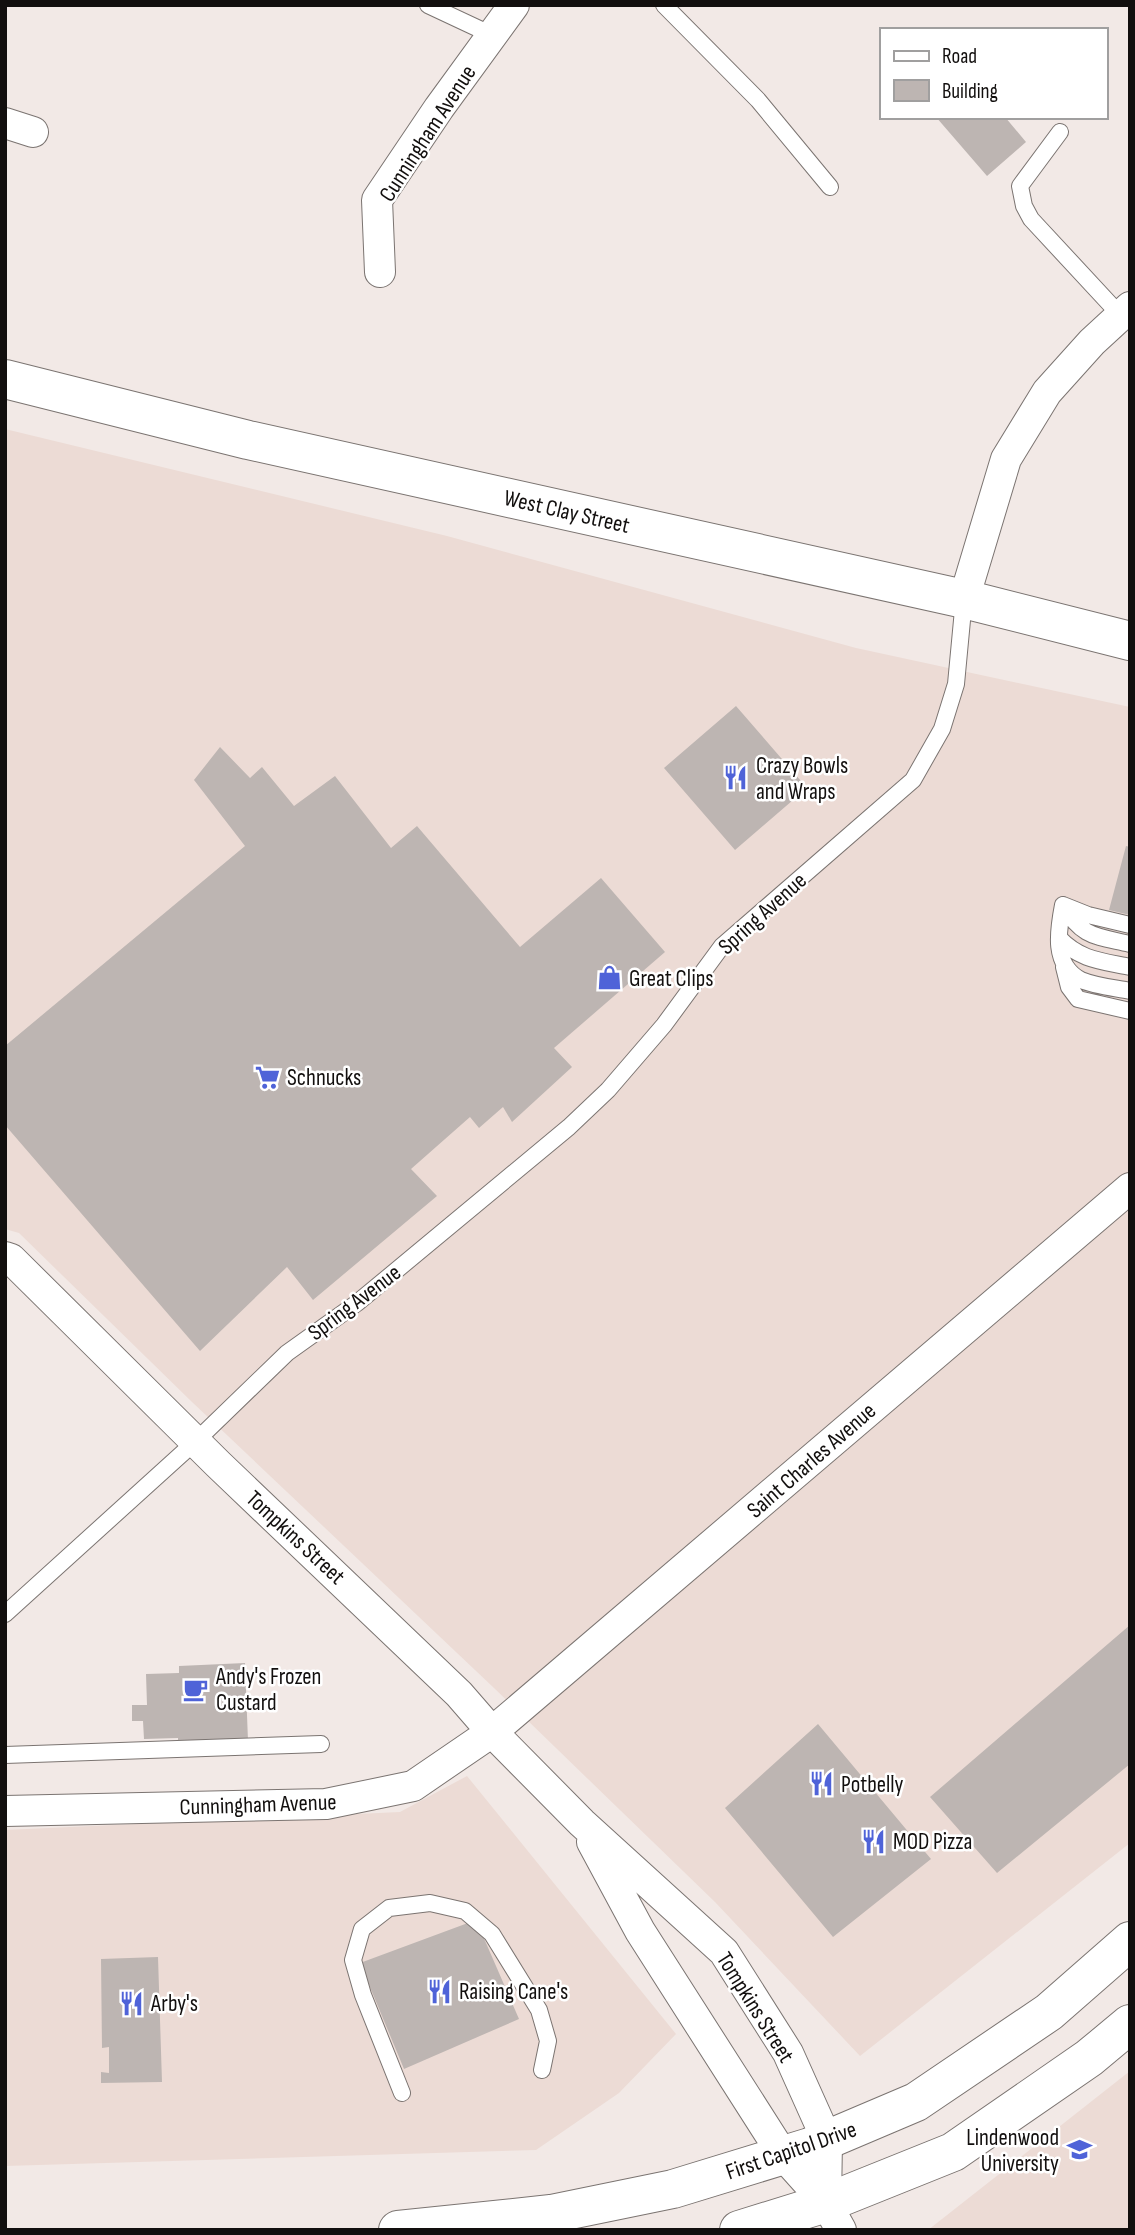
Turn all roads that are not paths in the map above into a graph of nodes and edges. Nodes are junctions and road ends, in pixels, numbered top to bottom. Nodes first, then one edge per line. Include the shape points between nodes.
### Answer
1 (428, 5) edge
2 (514, 5) edge
3 (664, 5) edge
4 (492, 35) junction
5 (1059, 132) dead end
6 (830, 187) dead end
7 (380, 272) dead end
8 (1125, 312) edge
9 (5, 379) edge
10 (964, 599) junction
11 (1130, 642) edge
12 (1063, 905) junction
13 (1130, 925) edge
14 (1057, 936) junction
15 (1130, 944) edge
16 (1064, 967) junction
17 (1130, 967) edge
18 (1130, 991) edge
19 (1130, 1011) edge
20 (1130, 1188) edge
21 (5, 1256) edge
22 (196, 1441) junction
23 (5, 1614) edge
24 (492, 1732) junction
25 (321, 1744) dead end
26 (5, 1755) edge
27 (5, 1811) edge
28 (582, 1823) junction
29 (1130, 1941) edge
30 (1130, 2024) edge
31 (542, 2070) dead end
32 (402, 2093) dead end
33 (827, 2140) junction
34 (783, 2155) junction
35 (834, 2216) edge
36 (398, 2230) edge
37 (738, 2230) edge

1 - 4 lane
2 - 4 street, Cunningham Avenue
3 - 6 lane via 758,100
4 - 7 street, Cunningham Avenue via 377,200
5 - 8 lane via 1020,186 1024,206 1031,219
8 - 10 street, Spring Avenue via 1047,392 1006,459
9 - 10 main road, West Clay Street via 248,440
10 - 11 main road, West Clay Street
10 - 22 lane, Spring Avenue via 956,684 942,729 913,780 722,946 664,1025 569,1127 357,1303 286,1353
12 - 13 lane
12 - 14 lane
12 - 15 lane via 1085,933
14 - 16 lane
14 - 17 lane via 1071,951
16 - 18 lane via 1081,980
16 - 19 lane via 1078,999
20 - 24 street, Saint Charles Avenue
21 - 22 street, Tompkins Street
22 - 23 lane, Spring Avenue
22 - 24 street, Tompkins Street via 459,1694
24 - 27 street, Cunningham Avenue via 413,1786 327,1804
24 - 28 street, Tompkins Street
25 - 26 lane
28 - 33 street, Tompkins Street via 724,1952 788,2053
28 - 34 street, Tompkins Street via 640,1931
29 - 33 main road, First Capitol Drive via 1049,2012 916,2102
30 - 35 main road via 1089,2058 953,2152
31 - 32 lane via 548,2041 539,2010 492,1934 466,1911 430,1903 389,1908 362,1929 353,1960
33 - 34 main road, First Capitol Drive
33 - 35 street, Tompkins Street
34 - 35 street, Tompkins Street
34 - 36 main road, First Capitol Drive via 673,2189 551,2214
35 - 37 main road

